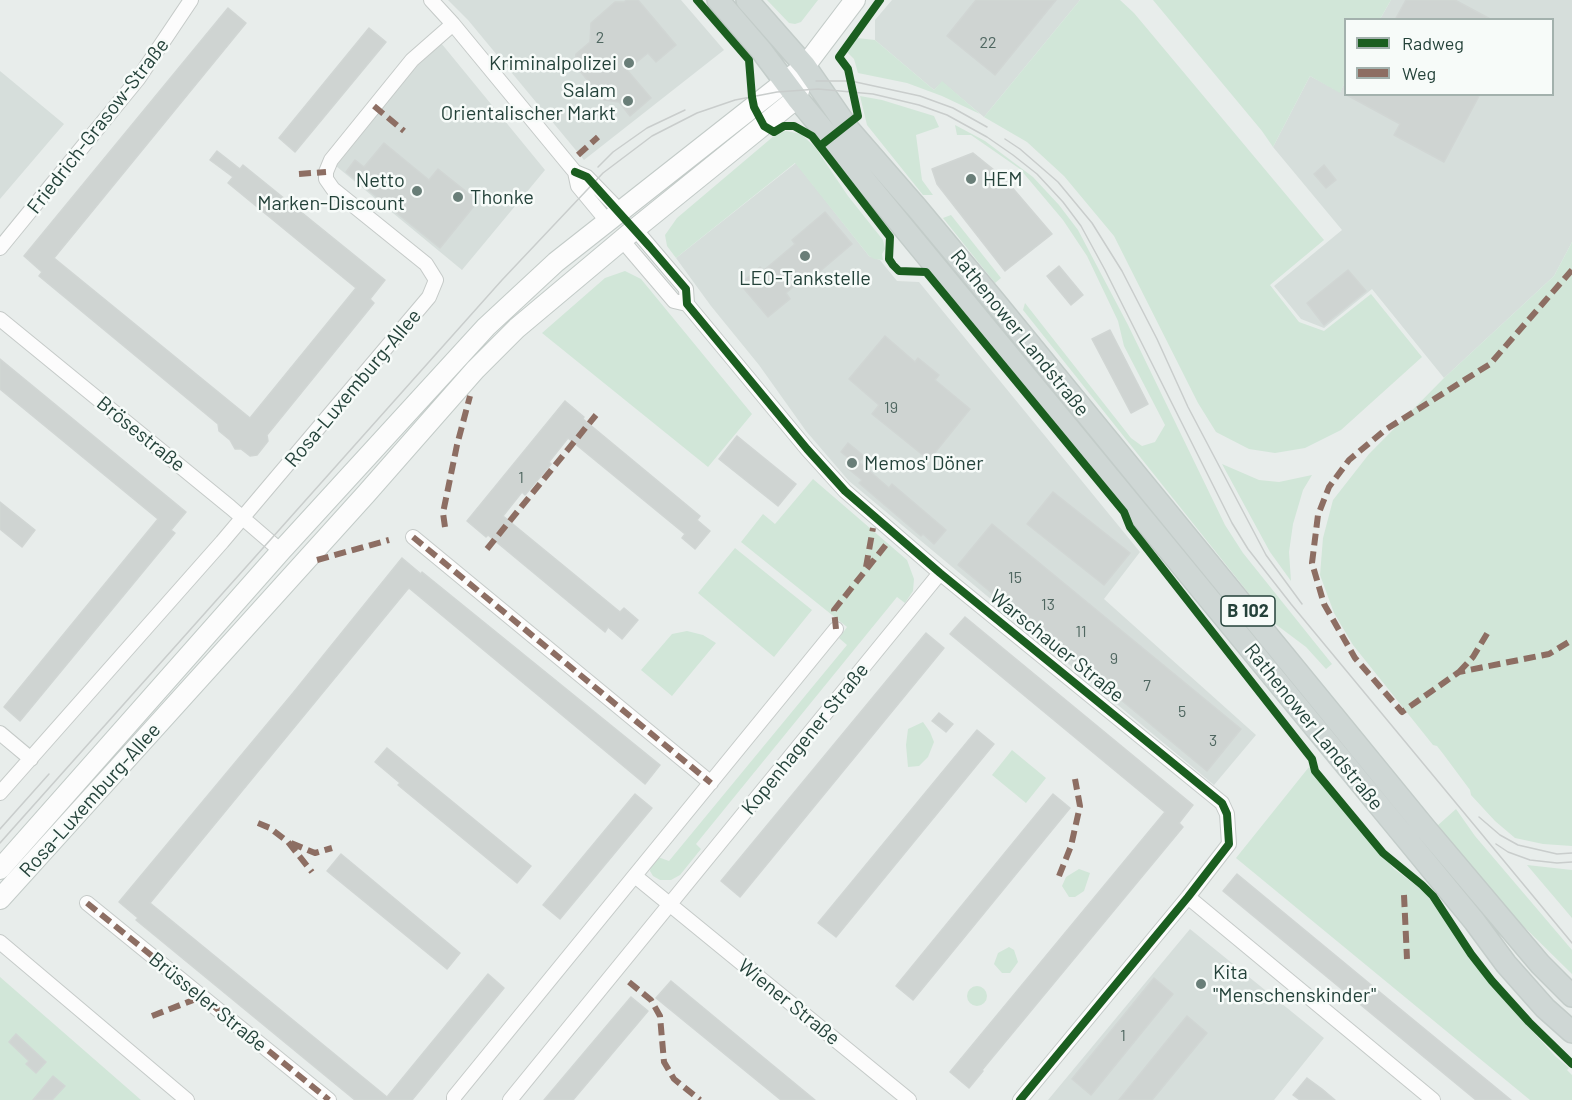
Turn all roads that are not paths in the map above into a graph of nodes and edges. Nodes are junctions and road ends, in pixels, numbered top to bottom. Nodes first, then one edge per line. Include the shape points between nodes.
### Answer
1 (191, 0) edge
2 (430, 0) edge
3 (718, 0) edge
4 (747, 0) edge
5 (855, 0) edge
6 (453, 24) junction
7 (805, 66) junction
8 (784, 81) junction
9 (797, 98) junction
10 (613, 216) junction
11 (629, 235) junction
12 (0, 248) edge
13 (0, 319) edge
14 (243, 518) junction
15 (413, 537) dead end
16 (281, 551) junction
17 (300, 567) junction
18 (940, 573) junction
19 (836, 629) dead end
20 (0, 733) edge
21 (31, 759) junction
22 (711, 783) junction
23 (3, 786) edge
24 (0, 869) edge
25 (635, 876) junction
26 (1188, 897) junction
27 (0, 899) edge
28 (87, 903) dead end
29 (669, 905) junction
30 (0, 942) edge
31 (1572, 996) edge
32 (1572, 1032) edge
33 (187, 1100) edge
34 (329, 1100) edge
35 (454, 1100) edge
36 (510, 1100) edge
37 (909, 1100) edge
38 (1020, 1100) edge
39 (1433, 1100) edge

1 - 12 street, Friedrich-Grasow-Straße via 138,79
2 - 6 street
3 - 8 main road, Rathenower Landstraße / B 102
4 - 7 main road, Rathenower Landstraße / B 102
5 - 7 street
6 - 10 street via 575,172 587,177
6 - 14 street, Rosa-Luxemburg-Allee via 412,60 331,160 326,172 333,189 426,264 435,280 429,297
7 - 8 street, Rosa-Luxemburg-Allee
7 - 9 street
7 - 31 main road, Rathenower Landstraße / B 102 via 849,131 917,208 1447,855
8 - 9 main road, Rathenower Landstraße / B 102
8 - 10 street, Rosa-Luxemburg-Allee
9 - 11 street, Rosa-Luxemburg-Allee
9 - 32 main road, Rathenower Landstraße / B 102 via 1506,964
10 - 11 street
10 - 16 street, Rosa-Luxemburg-Allee via 486,327
11 - 17 street, Rosa-Luxemburg-Allee via 492,353
11 - 18 street, Warschauer Straße via 686,290 687,304 844,490
13 - 14 street, Brösestraße
14 - 16 street, Brösestraße
14 - 21 street, Rosa-Luxemburg-Allee
15 - 22 street
16 - 17 street
16 - 24 street, Rosa-Luxemburg-Allee
17 - 27 street, Rosa-Luxemburg-Allee
18 - 26 street, Warschauer Straße via 1222,803 1227,814 1229,844
18 - 29 street, Kopenhagener Straße
19 - 22 street
20 - 21 street
21 - 23 street, Rosa-Luxemburg-Allee
22 - 25 street
25 - 29 street
25 - 35 street
26 - 38 street, Warschauer Straße
26 - 39 street
28 - 34 street, Brüsseler Straße
29 - 36 street, Kopenhagener Straße
29 - 37 street, Wiener Straße
30 - 33 street

